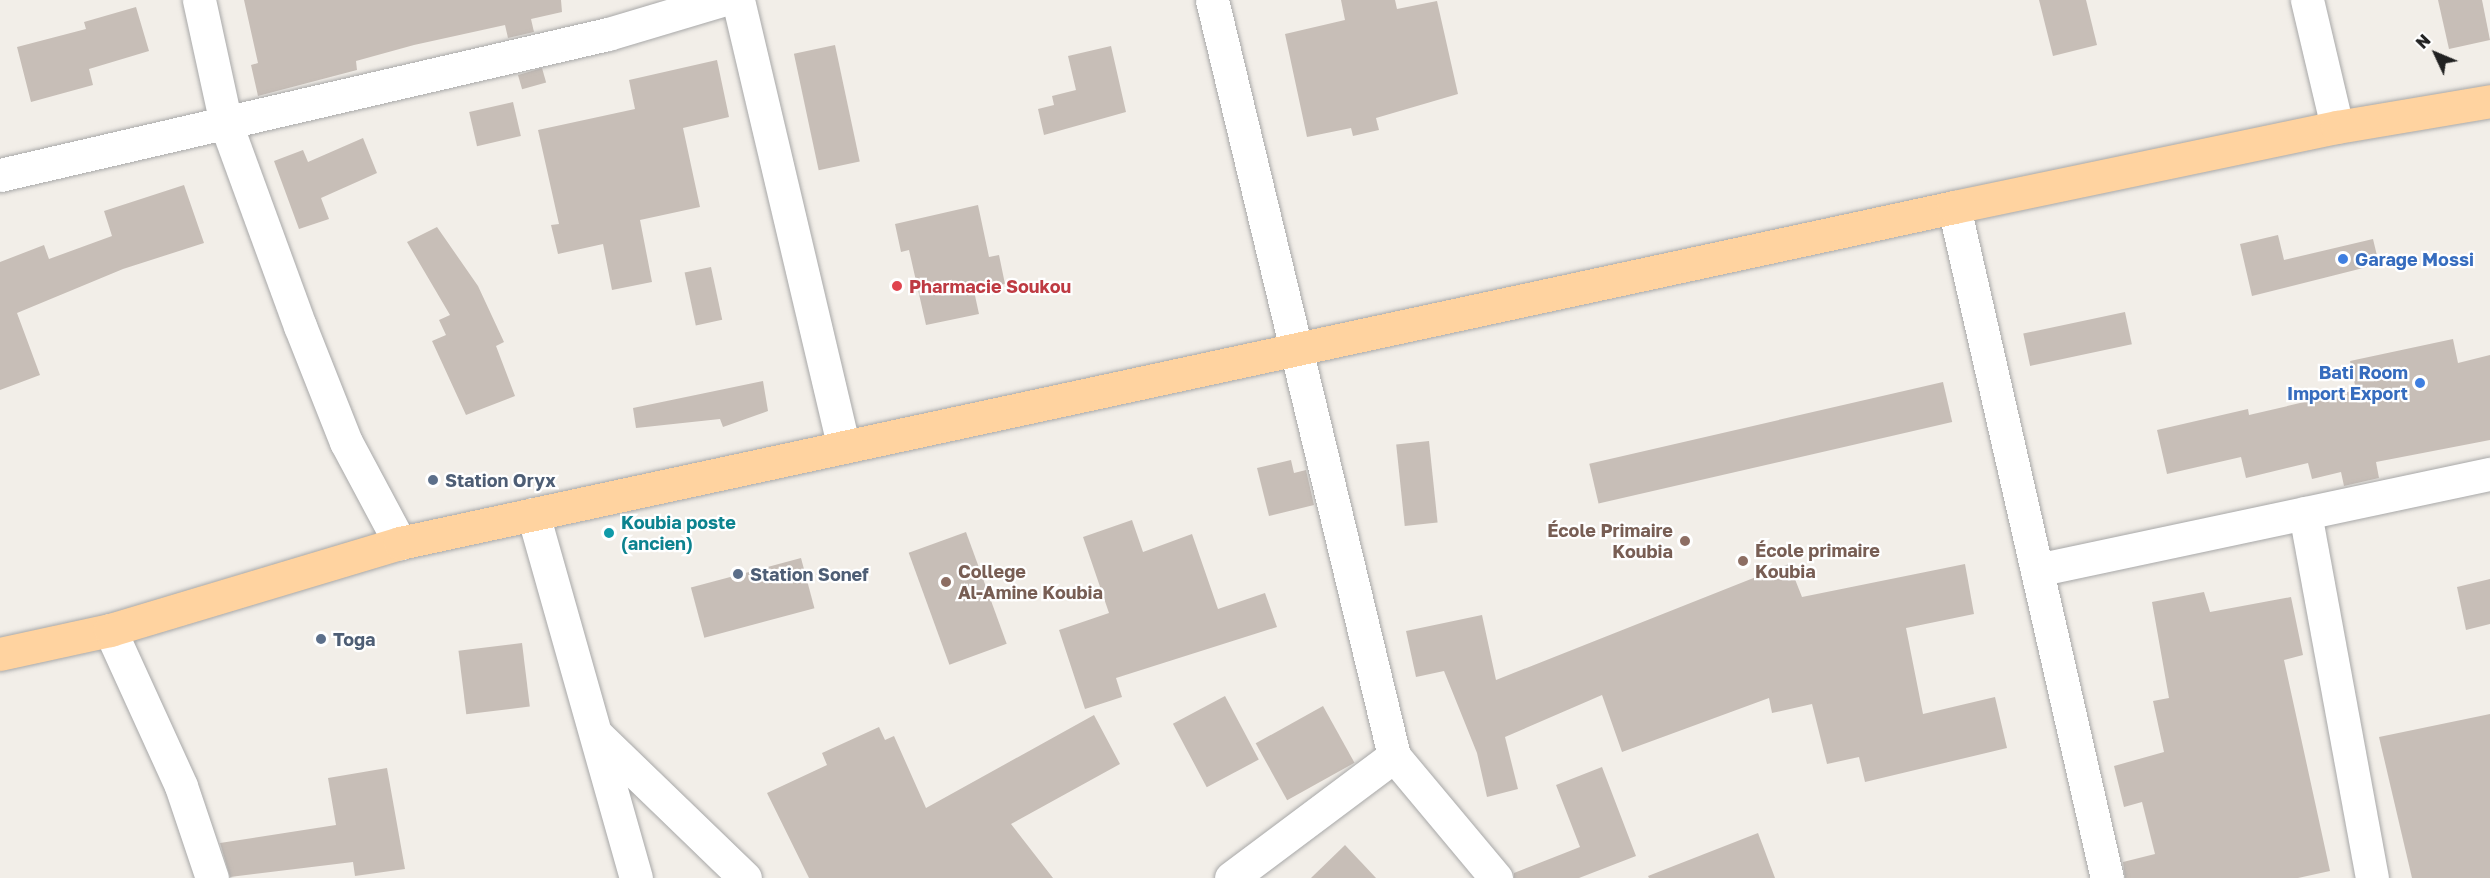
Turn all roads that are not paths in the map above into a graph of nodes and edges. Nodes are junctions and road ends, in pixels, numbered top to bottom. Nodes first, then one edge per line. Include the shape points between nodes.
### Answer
1 (199, 0) edge
2 (722, 0) edge
3 (738, 0) edge
4 (1212, 0) edge
5 (2307, 0) edge
6 (2489, 101) edge
7 (226, 124) junction
8 (2337, 127) junction
9 (0, 175) edge
10 (1954, 207) junction
11 (1295, 352) junction
12 (844, 447) junction
13 (2490, 474) edge
14 (2305, 513) junction
15 (533, 514) junction
16 (400, 543) junction
17 (2037, 570) junction
18 (110, 630) junction
19 (0, 653) edge
20 (596, 734) junction
21 (1394, 756) junction
22 (212, 878) edge
23 (636, 878) edge
24 (745, 878) edge
25 (1232, 878) edge
26 (1496, 878) edge
27 (2107, 878) edge
28 (2372, 878) edge

1 - 7 street
2 - 7 street via 608,34
3 - 12 street
4 - 11 street
5 - 8 street
6 - 8 main road
7 - 9 street
7 - 16 street via 346,442
8 - 10 main road
10 - 11 main road
10 - 17 street
11 - 12 main road
11 - 21 street
12 - 15 main road
13 - 14 street
14 - 17 street
14 - 28 street
15 - 16 main road
15 - 20 street
16 - 18 main road
17 - 27 street
18 - 19 main road
18 - 22 street via 182,786
20 - 23 street
20 - 24 street
21 - 25 street
21 - 26 street

